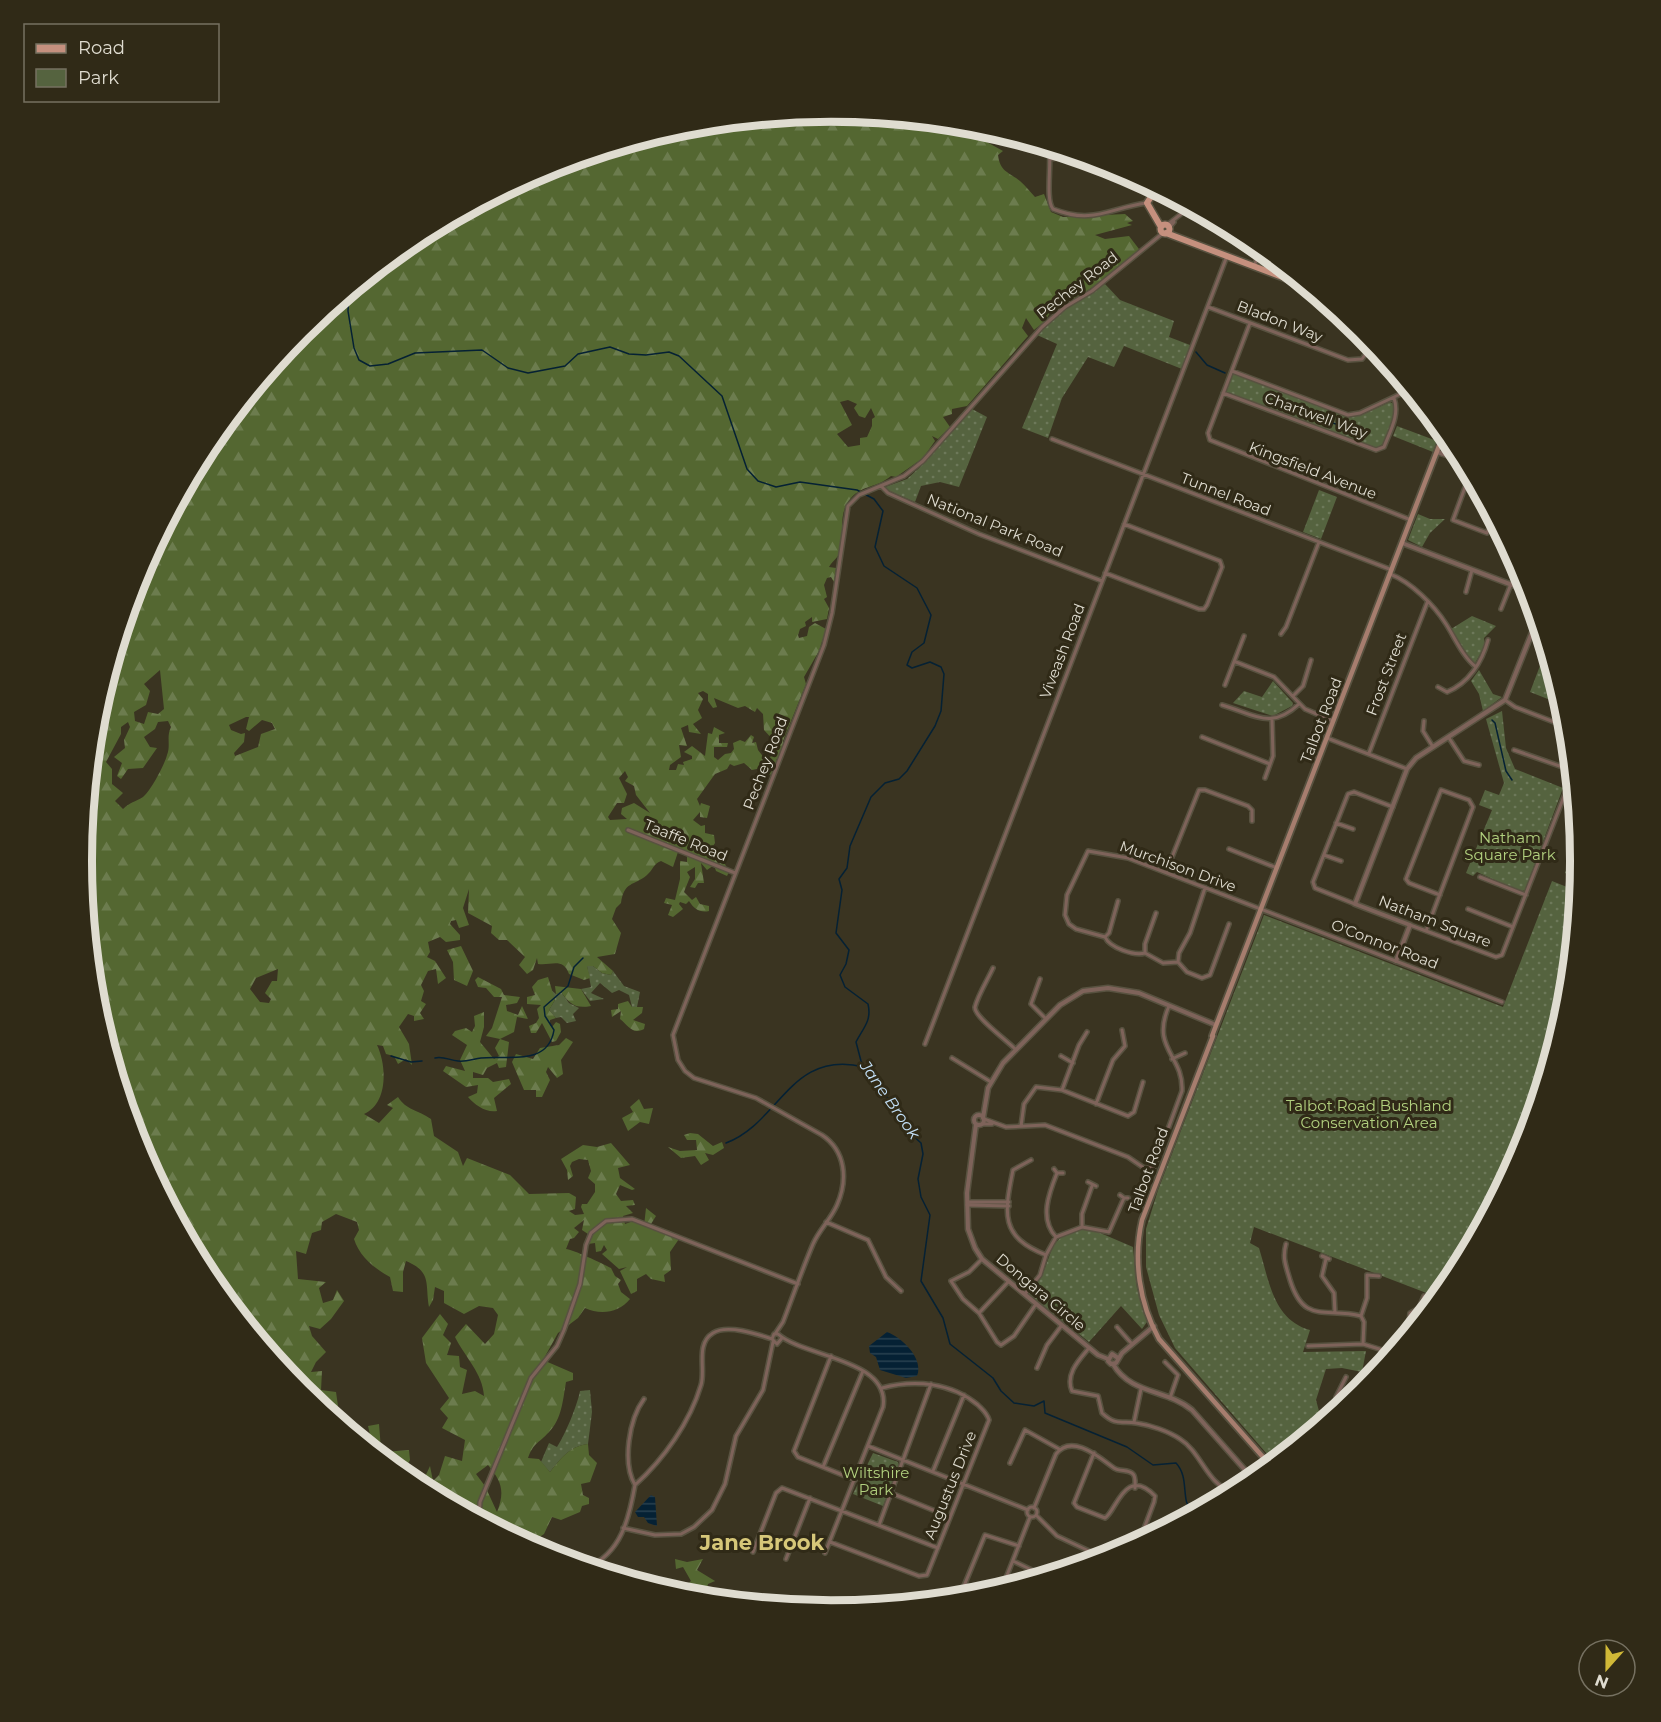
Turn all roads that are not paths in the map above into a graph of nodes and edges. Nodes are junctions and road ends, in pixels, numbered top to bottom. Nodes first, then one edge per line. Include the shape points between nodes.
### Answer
1 (1050, 156) edge
2 (1059, 158) edge
3 (1051, 159) junction
4 (1152, 196) edge
5 (1147, 203) junction
6 (1184, 212) edge
7 (1164, 229) junction
8 (1228, 256) junction
9 (1257, 259) edge
10 (1254, 266) junction
11 (1282, 277) edge
12 (1208, 306) junction
13 (1250, 323) junction
14 (1366, 353) edge
15 (1232, 371) junction
16 (1223, 393) junction
17 (1402, 394) edge
18 (1394, 398) junction
19 (1052, 439) dead end
20 (1440, 443) edge
21 (1437, 452) junction
22 (1448, 455) edge
23 (1143, 475) junction
24 (1466, 485) edge
25 (881, 486) junction
26 (1410, 520) junction
27 (1124, 524) junction
28 (1489, 527) edge
29 (1319, 542) junction
30 (1402, 543) junction
31 (1472, 570) junction
32 (1391, 572) junction
33 (1105, 573) junction
34 (1102, 581) junction
35 (1511, 585) junction
36 (1516, 587) edge
37 (1466, 592) dead end
38 (1427, 603) junction
39 (1501, 609) dead end
40 (1532, 631) edge
41 (1281, 634) dead end
42 (1244, 636) dead end
43 (1488, 640) dead end
44 (1311, 660) dead end
45 (1236, 662) junction
46 (1476, 667) junction
47 (1226, 685) dead end
48 (1437, 687) dead end
49 (1293, 696) junction
50 (1505, 700) junction
51 (1299, 704) junction
52 (1222, 705) dead end
53 (1272, 720) junction
54 (1333, 721) junction
55 (1424, 721) dead end
56 (1556, 723) edge
57 (1202, 737) dead end
58 (1327, 738) junction
59 (1449, 738) junction
60 (1433, 747) junction
61 (1514, 750) dead end
62 (1369, 753) junction
63 (1270, 764) junction
64 (1479, 765) dead end
65 (1563, 767) edge
66 (1407, 769) junction
67 (1264, 778) dead end
68 (1566, 792) edge
69 (1393, 807) junction
70 (1252, 821) dead end
71 (1336, 823) junction
72 (1353, 829) dead end
73 (628, 830) dead end
74 (1228, 849) dead end
75 (1324, 855) junction
76 (1341, 861) dead end
77 (1277, 868) junction
78 (1166, 872) junction
79 (735, 873) junction
80 (1480, 877) dead end
81 (1205, 888) junction
82 (1440, 895) junction
83 (1526, 895) junction
84 (1118, 901) dead end
85 (1356, 904) junction
86 (1261, 909) junction
87 (1468, 909) dead end
88 (1156, 913) dead end
89 (1229, 924) dead end
90 (1410, 925) junction
91 (1513, 927) junction
92 (1426, 931) junction
93 (1105, 937) junction
94 (1145, 953) junction
95 (1396, 961) junction
96 (1178, 962) junction
97 (993, 968) dead end
98 (1040, 979) dead end
99 (1502, 1002) dead end
100 (1169, 1006) junction
101 (1046, 1019) junction
102 (1216, 1025) junction
103 (1122, 1030) dead end
104 (1087, 1032) dead end
105 (925, 1044) dead end
106 (1016, 1050) junction
107 (1185, 1053) dead end
108 (1061, 1056) dead end
109 (952, 1058) dead end
110 (1172, 1059) junction
111 (1073, 1063) junction
112 (991, 1082) junction
113 (1143, 1082) dead end
114 (1062, 1090) junction
115 (1096, 1104) junction
116 (983, 1107) junction
117 (1131, 1115) junction
118 (977, 1116) junction
119 (1133, 1121) dead end
120 (981, 1122) junction
121 (1022, 1126) junction
122 (1031, 1160) dead end
123 (1054, 1169) dead end
124 (1057, 1173) junction
125 (1063, 1173) dead end
126 (1088, 1182) dead end
127 (1120, 1195) dead end
128 (967, 1204) junction
129 (1009, 1204) junction
130 (826, 1222) junction
131 (1082, 1227) junction
132 (1056, 1237) junction
133 (1287, 1243) dead end
134 (1046, 1255) junction
135 (982, 1258) junction
136 (1326, 1258) dead end
137 (1379, 1276) dead end
138 (1009, 1281) junction
139 (798, 1284) junction
140 (901, 1291) dead end
141 (1420, 1293) dead end
142 (1025, 1294) junction
143 (1036, 1304) junction
144 (979, 1313) junction
145 (1335, 1313) junction
146 (1361, 1316) junction
147 (1409, 1320) edge
148 (782, 1324) junction
149 (1062, 1325) junction
150 (1117, 1327) dead end
151 (1154, 1328) junction
152 (775, 1334) junction
153 (761, 1336) junction
154 (782, 1337) junction
155 (772, 1341) junction
156 (779, 1343) junction
157 (795, 1344) junction
158 (1132, 1344) junction
159 (1363, 1344) junction
160 (1308, 1346) dead end
161 (1089, 1348) junction
162 (1384, 1350) edge
163 (772, 1352) junction
164 (831, 1356) junction
165 (1108, 1357) junction
166 (1116, 1360) junction
167 (1165, 1362) dead end
168 (1037, 1368) dead end
169 (862, 1371) junction
170 (1346, 1377) dead end
171 (931, 1384) junction
172 (882, 1388) junction
173 (1141, 1389) junction
174 (964, 1395) junction
175 (1170, 1398) junction
176 (644, 1399) dead end
177 (1336, 1400) edge
178 (1134, 1422) junction
179 (868, 1446) junction
180 (1059, 1450) junction
181 (1094, 1454) junction
182 (1264, 1458) edge
183 (904, 1460) junction
184 (1010, 1463) dead end
185 (823, 1467) junction
186 (933, 1471) junction
187 (1246, 1471) edge
188 (855, 1479) junction
189 (964, 1484) junction
190 (635, 1485) junction
191 (1222, 1487) edge
192 (1135, 1488) junction
193 (891, 1493) junction
194 (810, 1498) junction
195 (1034, 1508) junction
196 (842, 1510) junction
197 (1028, 1510) junction
198 (479, 1511) edge
199 (1036, 1515) junction
200 (950, 1517) junction
201 (1030, 1517) junction
202 (879, 1525) junction
203 (623, 1528) junction
204 (1143, 1530) edge
205 (830, 1542) junction
206 (1019, 1546) junction
207 (938, 1548) junction
208 (1094, 1551) edge
209 (753, 1552) dead end
210 (825, 1553) dead end
211 (786, 1559) dead end
212 (1013, 1561) junction
213 (597, 1562) edge
214 (1034, 1571) edge
215 (1006, 1579) edge
216 (963, 1588) edge

1 - 3 street
2 - 3 street
3 - 5 street via 1049,199 1053,209 1096,215
4 - 5 main road
5 - 7 main road
6 - 7 street, Pechey Road
7 - 8 main road
7 - 25 street, Pechey Road via 1092,291 1042,327 923,461 904,476
8 - 10 main road
8 - 12 street, Viveash Road
9 - 10 street
10 - 11 main road
12 - 13 street, Bladon Way
12 - 23 street, Viveash Road
13 - 14 street, Bladon Way via 1348,360 1362,359
13 - 15 street
15 - 16 street
15 - 18 street via 1348,415 1360,414
16 - 18 street, Chartwell Way via 1376,450 1384,447 1396,417
16 - 26 street, Kingsfield Avenue via 1209,439
17 - 18 street
19 - 23 street, Tunnel Road
20 - 21 main road, Talbot Road
21 - 22 street
21 - 26 main road, Talbot Road
23 - 27 street, Viveash Road
23 - 29 street, Tunnel Road
24 - 28 street via 1453,520 1487,533
25 - 34 street, National Park Road via 888,493 979,534
25 - 79 street, Pechey Road via 859,495 848,506 824,645
26 - 30 main road, Talbot Road
27 - 33 street, Viveash Road
27 - 33 street via 1220,561 1222,567 1204,609
29 - 32 street, Tunnel Road
29 - 41 street
30 - 31 street
30 - 32 main road, Talbot Road
31 - 35 street
31 - 37 street
32 - 38 street, Tunnel Road
32 - 54 main road, Talbot Road
33 - 34 street, Viveash Road
34 - 105 street, Viveash Road
35 - 36 street
35 - 39 street
38 - 46 street, Tunnel Road
38 - 62 street, Frost Street
40 - 50 street
42 - 45 street
43 - 46 street
44 - 49 street via 1303,686
45 - 47 street
45 - 49 street via 1274,677
46 - 48 street via 1450,692
49 - 51 street
50 - 56 street
50 - 59 street, Natham Square
51 - 53 street
51 - 54 street
52 - 53 street
53 - 63 street
54 - 58 main road, Talbot Road
55 - 60 street via 1424,731
57 - 63 street
58 - 62 street
58 - 77 main road, Talbot Road
59 - 60 street, Natham Square
59 - 64 street via 1462,760
60 - 66 street, Natham Square
61 - 65 street
62 - 66 street
63 - 67 street
66 - 69 street, Natham Square
68 - 83 street, Natham Square
69 - 71 street via 1349,792
69 - 85 street, Natham Square
70 - 78 street via 1252,810 1199,790
71 - 72 street
71 - 75 street
73 - 79 street, Taaffe Road
74 - 77 street
75 - 76 street
75 - 85 street via 1313,887
77 - 86 main road, Talbot Road
78 - 81 street, Murchison Drive
78 - 93 street, Murchison Drive via 1124,857 1086,852 1067,896 1065,915 1076,929
79 - 130 street, Pechey Road via 675,1027 674,1046 678,1060 694,1078 756,1098 832,1142 844,1174 837,1206
80 - 83 street
81 - 86 street, Murchison Drive
81 - 96 street
82 - 82 street via 1473,807 1469,800 1443,790 1406,879
82 - 92 street
83 - 91 street, Natham Square
84 - 93 street
85 - 90 street, Natham Square
86 - 95 street, O'Connor Road
86 - 102 main road, Talbot Road
87 - 91 street
88 - 94 street
89 - 96 street via 1207,978 1187,972
90 - 92 street, Natham Square
90 - 95 street
91 - 92 street, Natham Square via 1498,958
93 - 94 street via 1109,944 1126,951
94 - 96 street via 1163,963
95 - 99 street, O'Connor Road
97 - 106 street via 976,1003 976,1012
98 - 101 street via 1031,1004
100 - 101 street, Dongara Circle via 1139,993 1094,988 1065,1000
100 - 102 street, Dongara Circle
100 - 110 street via 1162,1034
101 - 106 street, Dongara Circle
102 - 151 main road, Talbot Road via 1140,1229 1139,1277
103 - 115 street via 1125,1046 1113,1060
104 - 111 street
106 - 112 street, Dongara Circle
107 - 110 street
108 - 111 street
109 - 112 street
110 - 121 street via 1182,1090 1151,1168 1045,1125
111 - 114 street
112 - 116 street, Dongara Circle
113 - 117 street
114 - 115 street
114 - 121 street via 1034,1088 1024,1104
115 - 117 street
116 - 118 street, Dongara Circle
116 - 120 street, Dongara Circle
117 - 119 street
118 - 120 street
118 - 120 street via 974,1120
120 - 121 street via 1006,1128
120 - 128 street, Dongara Circle via 968,1179
122 - 129 street via 1013,1170
123 - 124 street
124 - 125 street
124 - 132 street via 1047,1211
126 - 131 street via 1094,1186 1082,1214
127 - 131 street via 1126,1198 1109,1232
128 - 129 street
128 - 135 street, Dongara Circle via 970,1236
129 - 134 street via 1010,1224 1017,1240
130 - 139 street, Pechey Road
130 - 140 street via 868,1240 886,1277
131 - 132 street
132 - 134 street
133 - 145 street via 1284,1261 1298,1301 1320,1314
134 - 142 street via 1040,1275
135 - 138 street, Dongara Circle
135 - 144 street via 966,1275 951,1281
136 - 145 street via 1322,1276 1334,1293
137 - 146 street via 1366,1273 1367,1298
138 - 142 street, Dongara Circle
138 - 144 street
139 - 148 street, Pechey Road
139 - 198 street via 632,1219 598,1225 586,1245 580,1284 557,1346 531,1378
141 - 147 street via 1426,1296 1419,1308 1410,1313
142 - 143 street, Dongara Circle
143 - 144 street via 1014,1336 999,1344
143 - 149 street, Dongara Circle
145 - 146 street
146 - 159 street
148 - 152 street, Pechey Road
148 - 154 street, Pechey Road
149 - 161 street, Dongara Circle
149 - 168 street
150 - 158 street
151 - 158 street
151 - 182 main road, Talbot Road via 1161,1341
152 - 153 street
152 - 154 street
152 - 155 street, Pechey Road
153 - 155 street
153 - 190 street via 728,1330 707,1338 703,1378 694,1405 671,1443
154 - 156 street, Pechey Road
154 - 157 street
155 - 156 street
155 - 163 street
156 - 157 street
156 - 163 street
157 - 164 street
158 - 166 street
159 - 160 street
159 - 162 street
161 - 165 street, Dongara Circle
161 - 178 street via 1072,1370 1071,1390 1098,1395 1106,1417 1120,1424
163 - 203 street via 763,1390 736,1436 725,1484 712,1510 681,1534
164 - 169 street
164 - 185 street via 793,1450
165 - 166 street
165 - 166 street
166 - 173 street via 1116,1370
167 - 175 street via 1178,1375
169 - 172 street
169 - 185 street
170 - 177 street
171 - 172 street, Augustus Drive
171 - 174 street, Augustus Drive
171 - 183 street
172 - 179 street via 883,1407
173 - 175 street
173 - 178 street
174 - 186 street
174 - 189 street, Augustus Drive via 989,1420
175 - 187 street via 1192,1410
176 - 190 street via 634,1419 628,1460
178 - 191 street via 1180,1439
179 - 183 street
179 - 188 street
180 - 181 street via 1078,1446
180 - 184 street via 1025,1430
180 - 195 street
181 - 192 street via 1115,1469 1132,1473
181 - 192 street via 1074,1503 1077,1507 1108,1518 1119,1496
183 - 186 street
183 - 193 street
185 - 188 street
186 - 189 street
188 - 196 street
189 - 197 street
189 - 200 street, Augustus Drive
190 - 203 street
192 - 204 street via 1155,1496
193 - 200 street
193 - 202 street
194 - 196 street
194 - 209 street via 785,1488 778,1490
194 - 211 street
195 - 197 street
195 - 199 street
196 - 202 street
196 - 205 street
197 - 201 street
199 - 201 street
199 - 208 street via 1057,1536
200 - 207 street, Augustus Drive
201 - 206 street
202 - 207 street
203 - 213 street via 609,1555
205 - 207 street, Augustus Drive via 922,1577 928,1573
205 - 210 street
206 - 212 street
206 - 216 street via 985,1535
212 - 214 street
212 - 215 street

